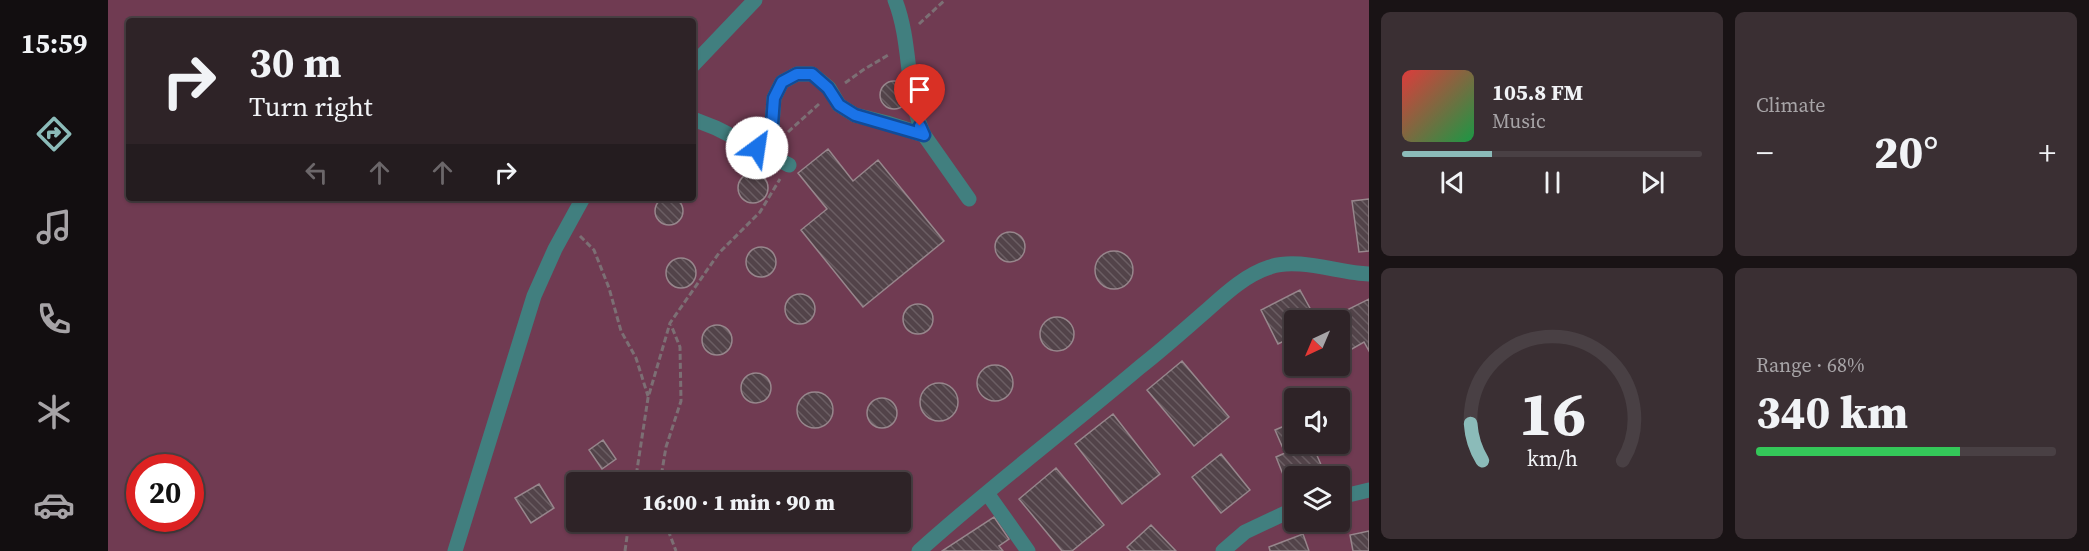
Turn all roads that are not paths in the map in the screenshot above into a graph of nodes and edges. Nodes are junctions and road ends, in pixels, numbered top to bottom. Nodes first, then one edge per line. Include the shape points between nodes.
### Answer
1 (755, 0) edge
2 (896, 0) edge
3 (696, 62) edge
4 (696, 119) edge
5 (924, 135) junction
6 (757, 148) junction
7 (785, 162) road end
8 (969, 199) dead end
9 (581, 201) edge
10 (1369, 274) edge
11 (1369, 490) edge
12 (987, 493) junction
13 (1350, 495) edge
14 (1284, 514) edge
15 (455, 551) edge
16 (919, 551) edge
17 (1028, 551) edge
18 (1222, 551) edge

1 - 3 street
2 - 5 street via 915,108
4 - 6 street
5 - 6 street via 855,115 839,105 812,74 797,74 782,82 774,98 771,138
5 - 8 street
6 - 7 street
9 - 15 street via 527,315
10 - 12 street via 1290,263 1254,274
11 - 13 street
12 - 16 street
12 - 17 street
14 - 18 street via 1245,532

